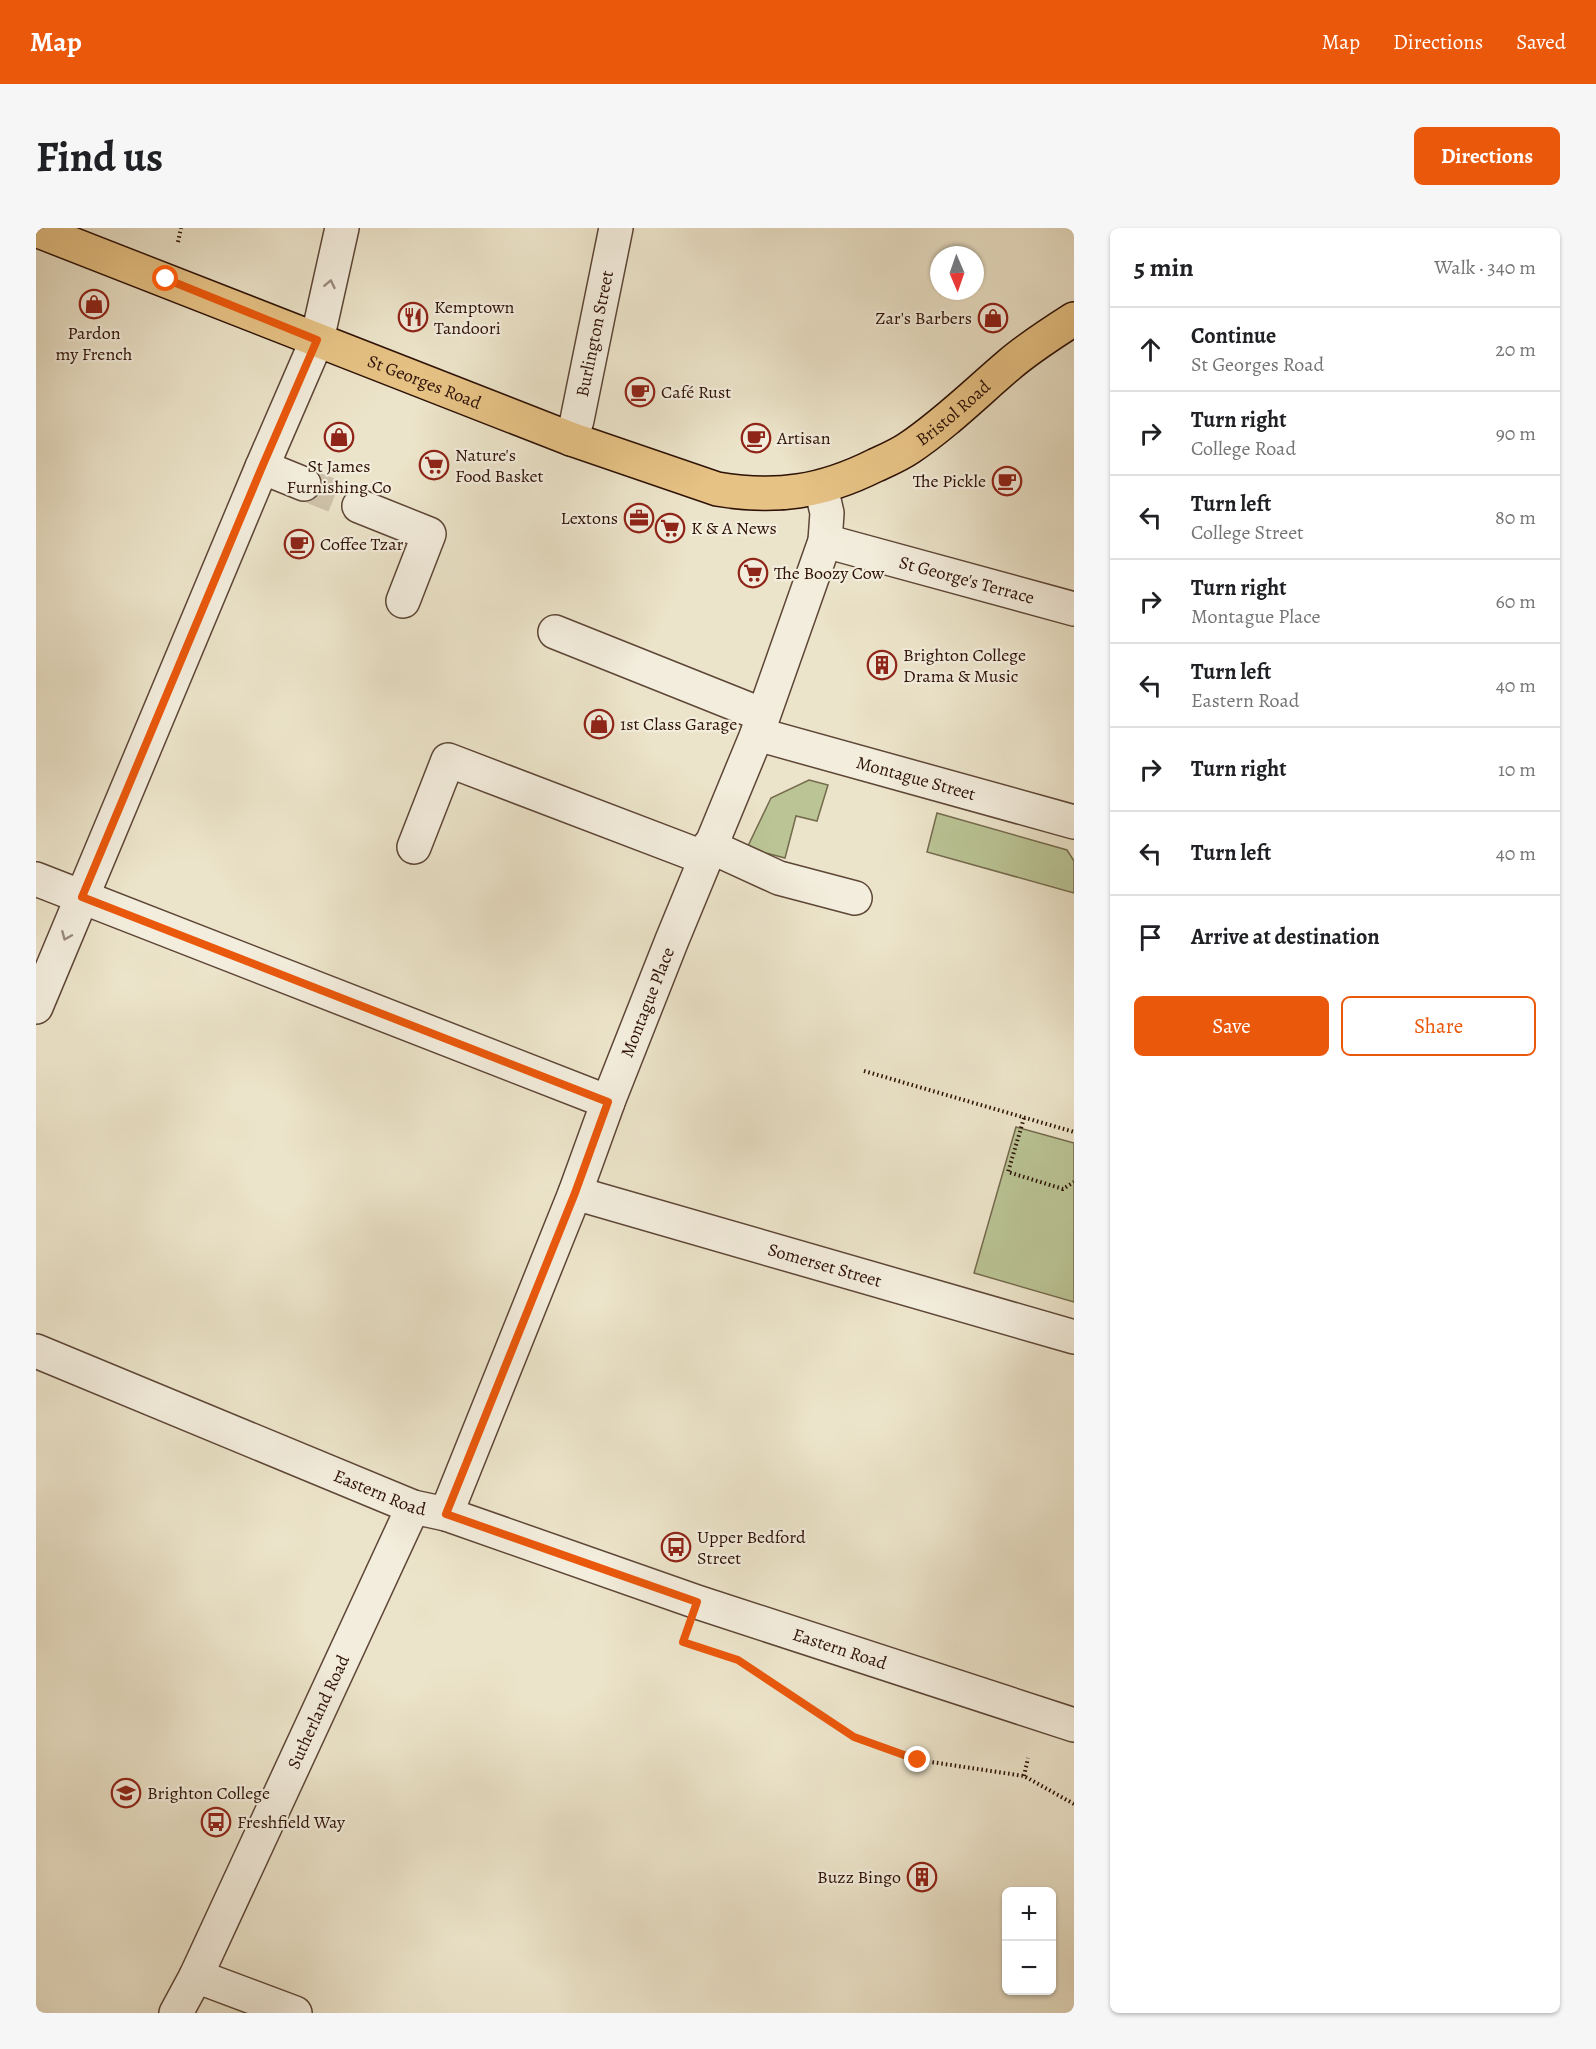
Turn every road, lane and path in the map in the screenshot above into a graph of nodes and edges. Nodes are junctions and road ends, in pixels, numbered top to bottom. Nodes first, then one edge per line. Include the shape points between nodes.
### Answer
1 (342, 228) edge
2 (616, 228) edge
3 (36, 230) edge
4 (1074, 319) edge
5 (317, 340) junction
6 (571, 439) junction
7 (262, 467) junction
8 (304, 484) tunnel mouth
9 (821, 487) junction
10 (359, 506) tunnel mouth
11 (825, 542) junction
12 (403, 601) dead end
13 (1074, 609) edge
14 (555, 632) dead end
15 (760, 725) junction
16 (1074, 822) edge
17 (414, 848) dead end
18 (707, 852) junction
19 (36, 879) edge
20 (82, 897) junction
21 (855, 898) dead end
22 (36, 1007) edge
23 (864, 1071) dead end
24 (608, 1102) junction
25 (1024, 1118) junction
26 (1074, 1132) edge
27 (1074, 1182) edge
28 (575, 1193) junction
29 (1074, 1337) edge
30 (36, 1351) edge
31 (413, 1507) junction
32 (446, 1514) junction
33 (738, 1660) dead end
34 (1074, 1725) edge
35 (1028, 1758) dead end
36 (1024, 1776) junction
37 (1074, 1804) edge
38 (196, 1976) junction
39 (176, 2013) edge
40 (295, 2013) edge

5 -> 1 street
2 - 6 street, Burlington Street
3 - 5 main road, St Georges Road
4 - 9 main road, Bristol Road via 1012,362 908,449
5 - 6 main road, St Georges Road
5 - 7 street
6 - 9 main road, St Georges Road via 717,489 767,494
7 - 8 street
7 - 20 street
9 - 11 street, Montague Place via 827,513
10 - 12 street via 429,534
11 - 13 street, St George's Terrace
11 - 15 street, Montague Place
14 - 15 street, Montague Street
15 - 16 street, Montague Street
15 - 18 street, Montague Place
17 - 18 street via 448,760
18 - 21 street via 779,878
18 - 24 street, Montague Place
19 - 20 street
20 -> 22 street
20 - 24 street
23 - 25 path
24 - 28 street, Montague Place
25 - 26 path
25 - 27 path via 1008,1172 1063,1189
28 - 29 street, Somerset Street
28 - 32 street, Montague Place
30 - 31 street, Eastern Road
31 - 32 street, Eastern Road
31 - 38 street, Sutherland Road
32 - 34 street, Eastern Road via 708,1606
33 - 36 path via 854,1737 918,1760
35 - 36 path
36 - 37 path
38 - 39 street, Sutherland Road
38 - 40 street

